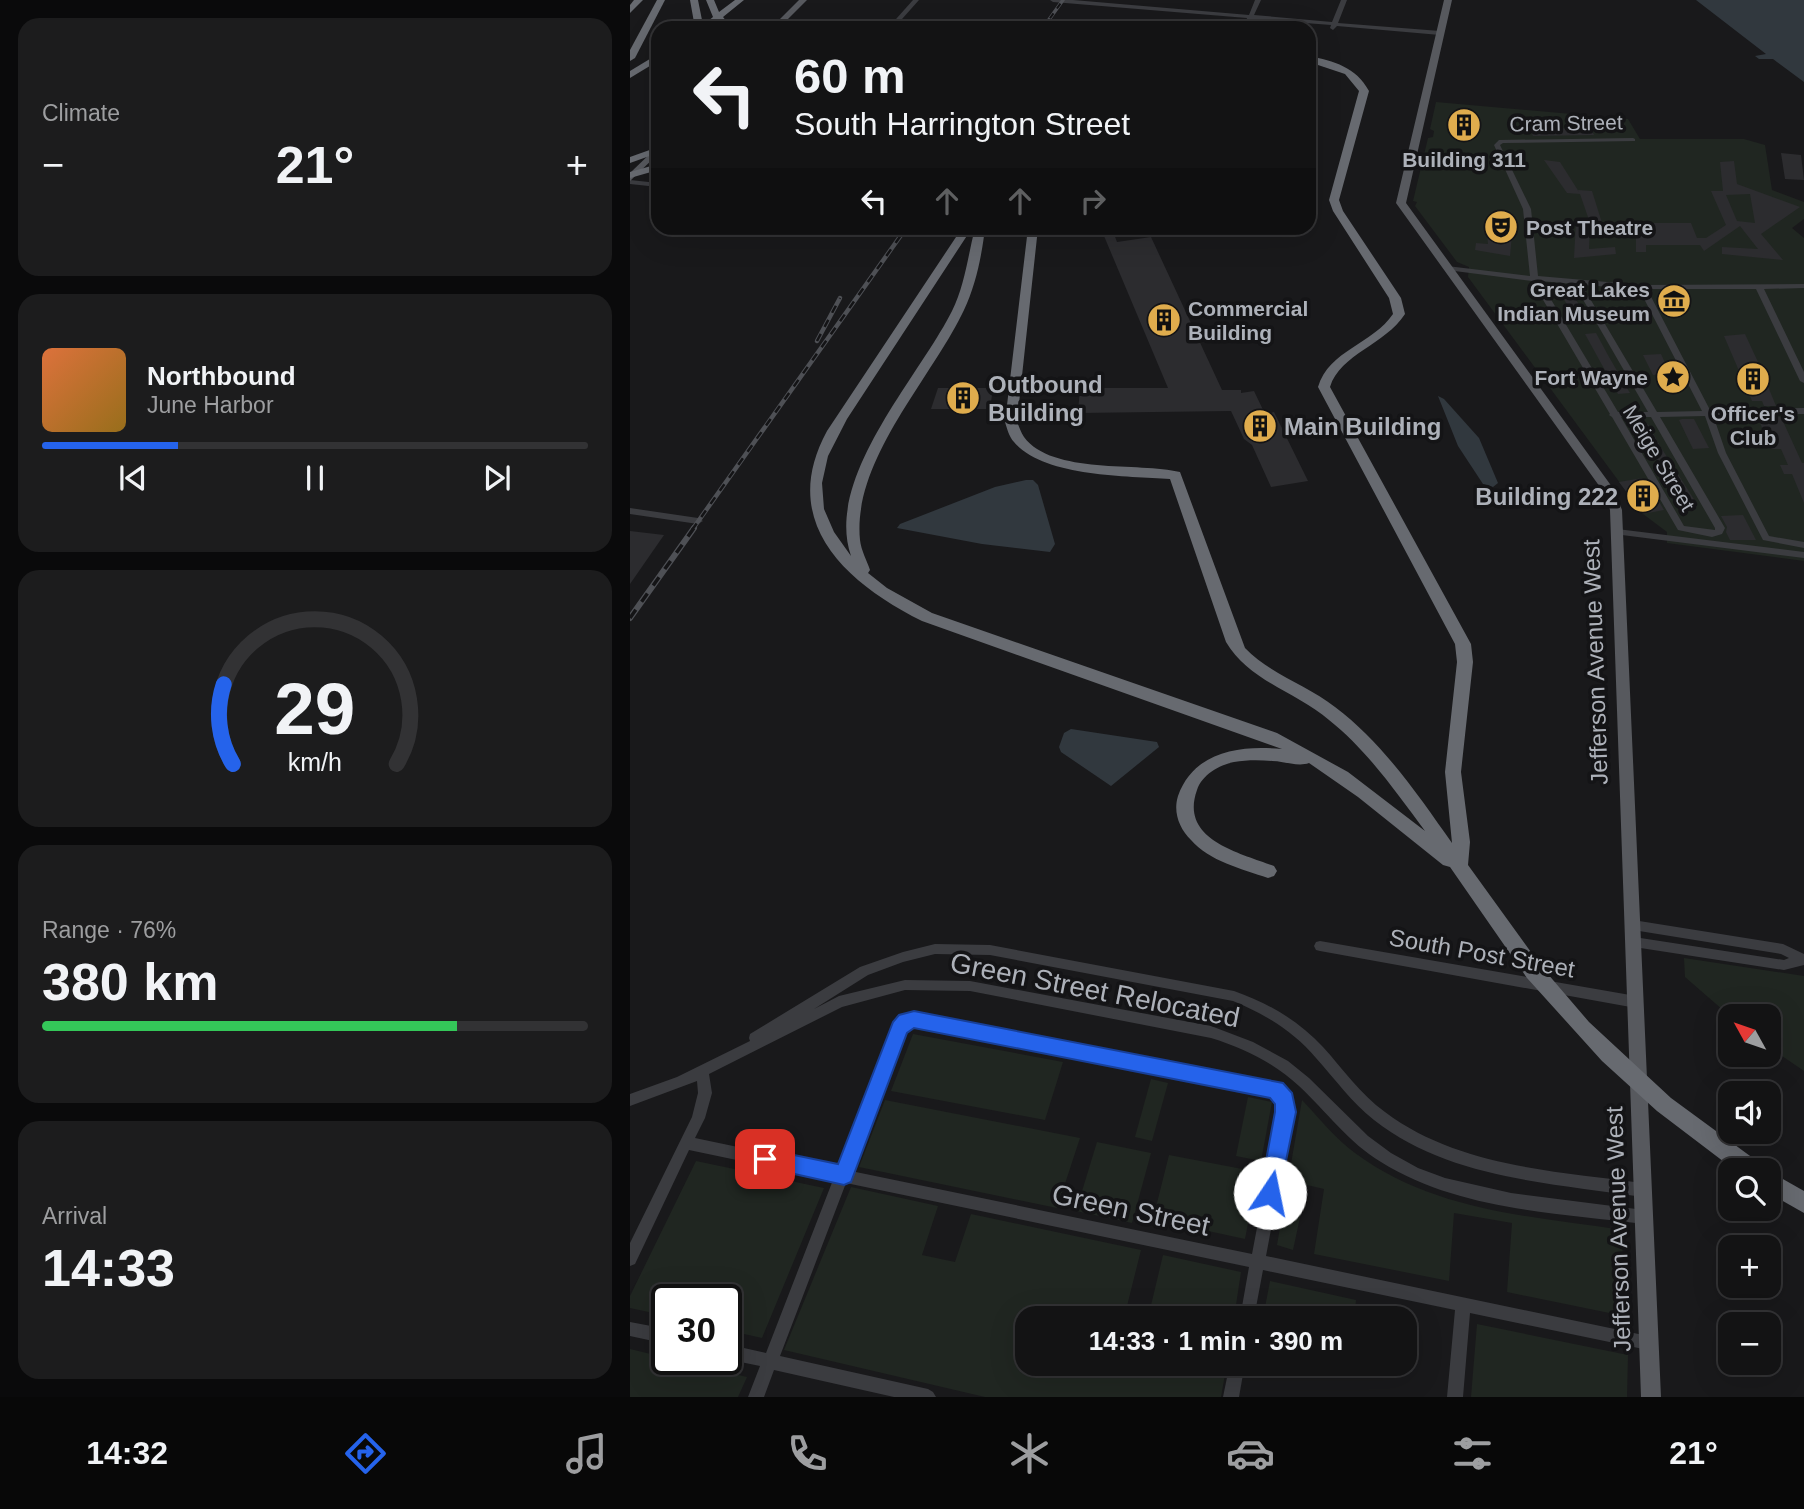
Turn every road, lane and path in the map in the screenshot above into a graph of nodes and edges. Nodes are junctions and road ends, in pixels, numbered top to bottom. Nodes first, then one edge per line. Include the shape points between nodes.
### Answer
1 (661, 0) edge
2 (694, 0) edge
3 (710, 0) edge
4 (740, 0) edge
5 (803, 0) edge
6 (916, 0) edge
7 (1052, 0) edge
8 (1173, 0) edge
9 (1258, 0) edge
10 (1344, 0) edge
11 (1448, 0) edge
12 (1066, 1) edge
13 (1167, 10) junction
14 (1250, 19) junction
15 (699, 21) edge
16 (709, 21) edge
17 (722, 21) edge
18 (782, 21) edge
19 (897, 21) edge
20 (1274, 21) edge
21 (1316, 24) edge
22 (1334, 26) junction
23 (1440, 35) junction
24 (630, 36) edge
25 (630, 58) edge
26 (1316, 61) edge
27 (651, 62) edge
28 (630, 75) edge
29 (1633, 140) dead end
30 (1499, 142) joint
31 (651, 152) edge
32 (651, 156) edge
33 (630, 160) edge
34 (651, 170) edge
35 (630, 178) edge
36 (651, 183) edge
37 (962, 235) edge
38 (978, 235) edge
39 (1032, 235) edge
40 (1453, 269) junction
41 (1534, 277) junction
42 (1577, 282) junction
43 (1759, 286) junction
44 (1804, 286) edge
45 (1642, 287) junction
46 (1804, 381) edge
47 (1804, 411) edge
48 (1706, 412) junction
49 (1651, 414) junction
50 (1613, 415) junction
51 (630, 511) edge
52 (698, 521) dead end
53 (1617, 531) junction
54 (1804, 545) edge
55 (1804, 555) edge
56 (873, 587) junction
57 (1335, 769) junction
58 (1460, 868) junction
59 (1268, 871) dead end
60 (1633, 925) junction
61 (1634, 942) junction
62 (1320, 946) dead end
63 (1804, 960) edge
64 (1636, 1002) junction
65 (702, 1072) junction
66 (630, 1100) edge
67 (686, 1143) junction
68 (1737, 1158) edge
69 (844, 1175) junction
70 (1781, 1189) edge
71 (1643, 1190) junction
72 (1804, 1203) edge
73 (1644, 1217) junction
74 (630, 1259) edge
75 (1257, 1261) junction
76 (1463, 1304) junction
77 (1249, 1306) edge
78 (630, 1329) edge
79 (651, 1334) edge
80 (1648, 1343) junction
81 (742, 1355) edge
82 (769, 1361) junction
83 (1235, 1376) edge
84 (756, 1397) edge
85 (928, 1397) edge
86 (1231, 1397) edge
87 (1455, 1397) edge
88 (1651, 1397) edge

1 - 24 highway
1 - 25 highway
2 - 15 highway
3 - 17 highway
4 - 16 highway
5 - 18 main road
6 - 19 street
7 - 12 street
8 - 13 street
9 - 14 street
10 - 22 street
11 - 23 main road, Jefferson Avenue West
12 - 13 street
13 - 14 street
14 - 20 street
21 - 22 street
22 - 23 street
23 - 40 main road, Jefferson Avenue West via 1400,202
26 - 58 highway via 1348,72 1364,91 1335,200 1399,311 1387,331 1331,370 1324,387 1464,649 1453,772
27 - 28 highway
29 - 30 street, Cram Street
30 - 41 street, Meige Street via 1527,209
31 - 33 highway
32 - 35 main road
34 - 35 highway
35 - 36 street
37 - 56 highway via 840,421 817,471 816,498 823,524 844,557
38 - 56 highway via 958,311 880,439 855,501 850,539
39 - 58 highway via 1012,422 1016,436 1034,452 1066,464 1175,475 1242,655 1318,702 1356,735 1414,803
40 - 41 street
40 - 53 main road, Jefferson Avenue West via 1611,494
41 - 42 street
41 - 50 street, Meige Street
42 - 45 street
42 - 49 street
43 - 44 street
43 - 45 street
43 - 46 street
45 - 48 street
47 - 48 street
48 - 49 street
48 - 54 street via 1766,538
49 - 50 street
49 - 50 street, Meige Street via 1719,532 1681,528
51 - 52 street
53 - 55 street
53 - 60 main road, Jefferson Avenue West
56 - 57 highway via 903,607 935,620 1271,737
57 - 58 highway
57 - 59 highway via 1283,755 1243,754 1211,765 1191,783 1184,809 1195,833 1217,850
58 - 68 highway via 1535,972 1605,1051
60 - 61 main road, Jefferson Avenue West
60 - 63 street via 1783,949
61 - 63 street via 1784,965
61 - 64 main road, Jefferson Avenue West
62 - 64 street, South Post Street
64 - 71 main road, Jefferson Avenue West
65 - 66 street
65 - 67 street via 703,1104
65 - 71 street, Green Street Relocated via 833,988 873,968 935,949 990,950 1243,999 1300,1033 1369,1108 1432,1148 1481,1164
65 - 73 street, Green Street Relocated via 860,995 905,985 970,986 1234,1039 1282,1065 1356,1136 1421,1176 1480,1194
67 - 69 street, Green Street
67 - 74 street
69 - 75 street, Green Street
69 - 75 street via 906,1021 1265,1086 1280,1092 1286,1112
69 - 82 street
70 - 72 highway
71 - 73 main road, Jefferson Avenue West
73 - 80 main road, Jefferson Avenue West
75 - 76 street, Green Street
75 - 77 street
76 - 80 street, Green Street
76 - 87 street
78 - 79 street
80 - 88 main road, Jefferson Avenue West
81 - 82 street
82 - 84 street
82 - 85 street
83 - 86 street

